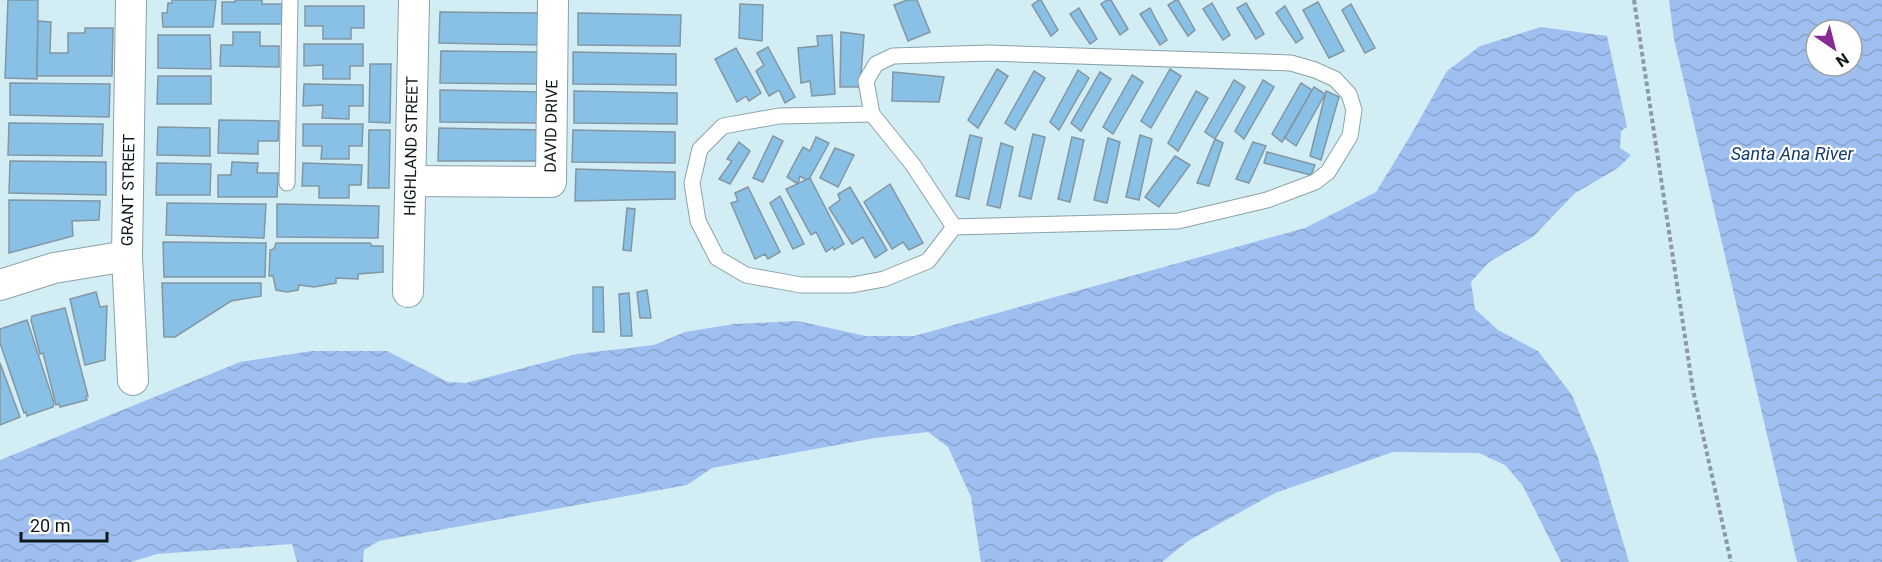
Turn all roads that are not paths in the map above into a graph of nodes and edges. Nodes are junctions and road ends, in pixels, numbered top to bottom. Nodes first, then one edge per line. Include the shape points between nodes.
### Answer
1 (131, 0) edge
2 (290, 0) edge
3 (414, 0) edge
4 (553, 2) dead end
5 (872, 114) junction
6 (411, 181) junction
7 (287, 183) dead end
8 (954, 227) junction
9 (127, 256) junction
10 (0, 285) edge
11 (408, 292) dead end
12 (133, 380) dead end

1 - 9 street, GRANT STREET
2 - 7 lane
3 - 6 street, HIGHLAND STREET
4 - 6 street, DAVID DRIVE via 551,183
5 - 8 lane via 914,165
5 - 8 lane via 778,117 723,126 700,149 692,183 698,221 717,258 746,275 801,285 852,285 884,279 928,261
5 - 8 lane via 866,81 876,64 893,56 989,53 1291,63 1335,79 1349,94 1354,110 1350,136 1328,172 1315,182 1267,201 1178,221
6 - 11 street, HIGHLAND STREET
9 - 10 street via 54,268
9 - 12 street, GRANT STREET

